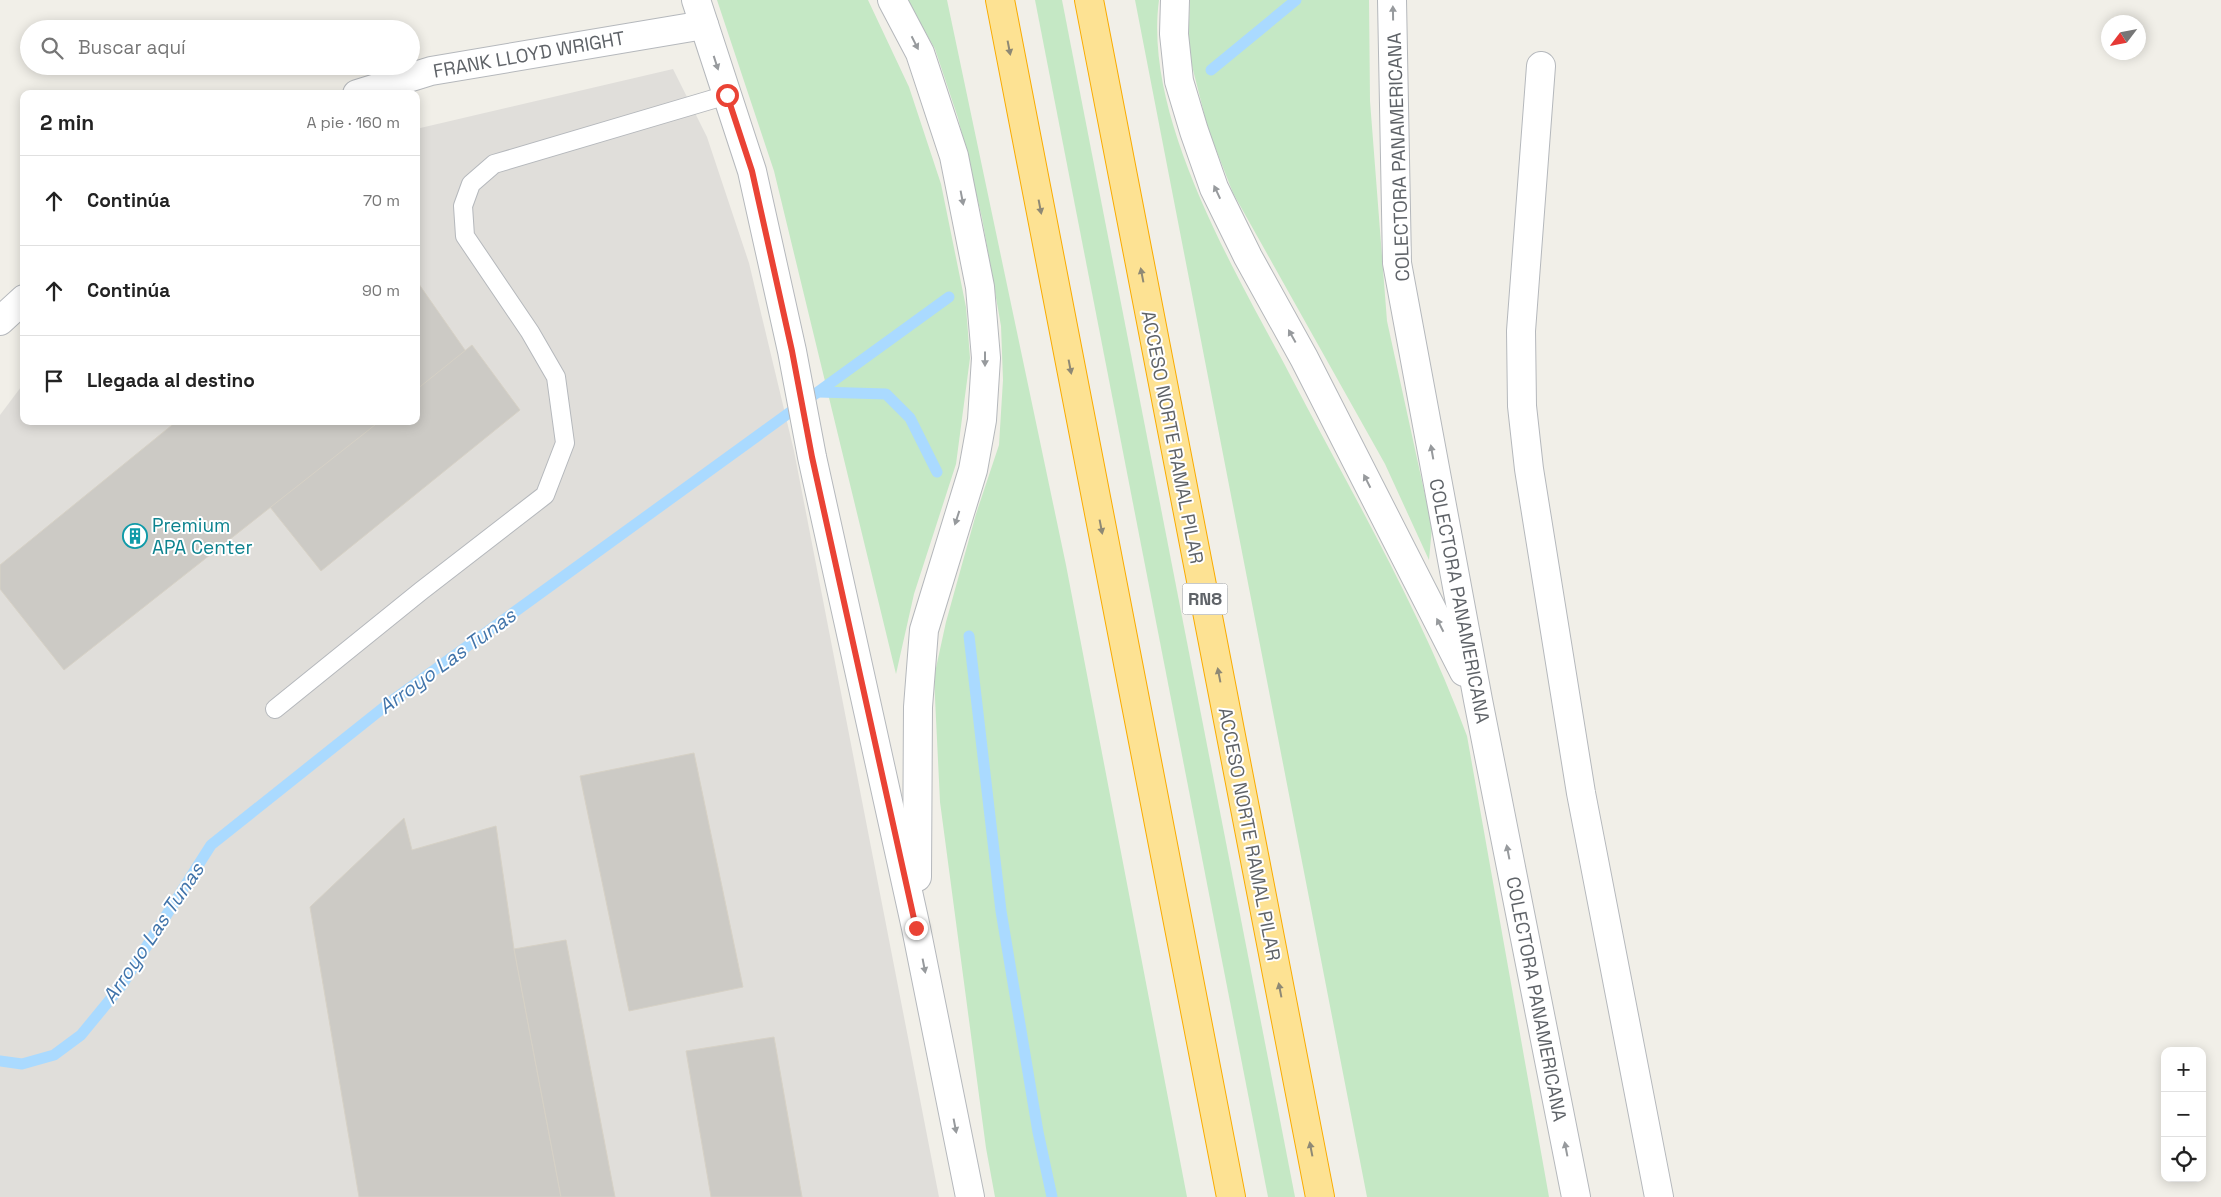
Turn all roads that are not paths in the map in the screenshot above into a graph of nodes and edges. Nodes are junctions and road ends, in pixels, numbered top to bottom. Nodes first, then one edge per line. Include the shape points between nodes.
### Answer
1 (892, 0) edge
2 (1000, 0) edge
3 (1089, 0) edge
4 (1175, 0) edge
5 (1392, 0) edge
6 (700, 12) edge
7 (1541, 66) dead end
8 (420, 74) edge
9 (418, 75) edge
10 (370, 90) edge
11 (727, 95) junction
12 (1478, 700) junction
13 (275, 709) dead end
14 (916, 928) junction
15 (970, 1197) edge
16 (1231, 1197) edge
17 (1320, 1197) edge
18 (1576, 1197) edge
19 (1659, 1197) edge

1 -> 14 street via 920,53 954,156 980,287 986,358 982,420 973,470 924,630 918,708
2 -> 16 highway
17 -> 3 highway, ACCESO NORTE RAMAL PILAR / RN8
12 -> 4 street via 1214,188 1179,81 1174,34
12 -> 5 street, COLECTORA PANAMERICANA via 1397,263
6 - 8 street, FRANK LLOYD WRIGHT
6 -> 11 street
7 - 19 street via 1521,331 1522,406 1580,793
9 - 10 street, FRANK LLOYD WRIGHT
11 - 13 lane via 494,164 472,184 463,206 465,236 530,332 556,377 565,443 545,495
11 - 14 street via 752,171
18 -> 12 street, COLECTORA PANAMERICANA
14 -> 15 street

